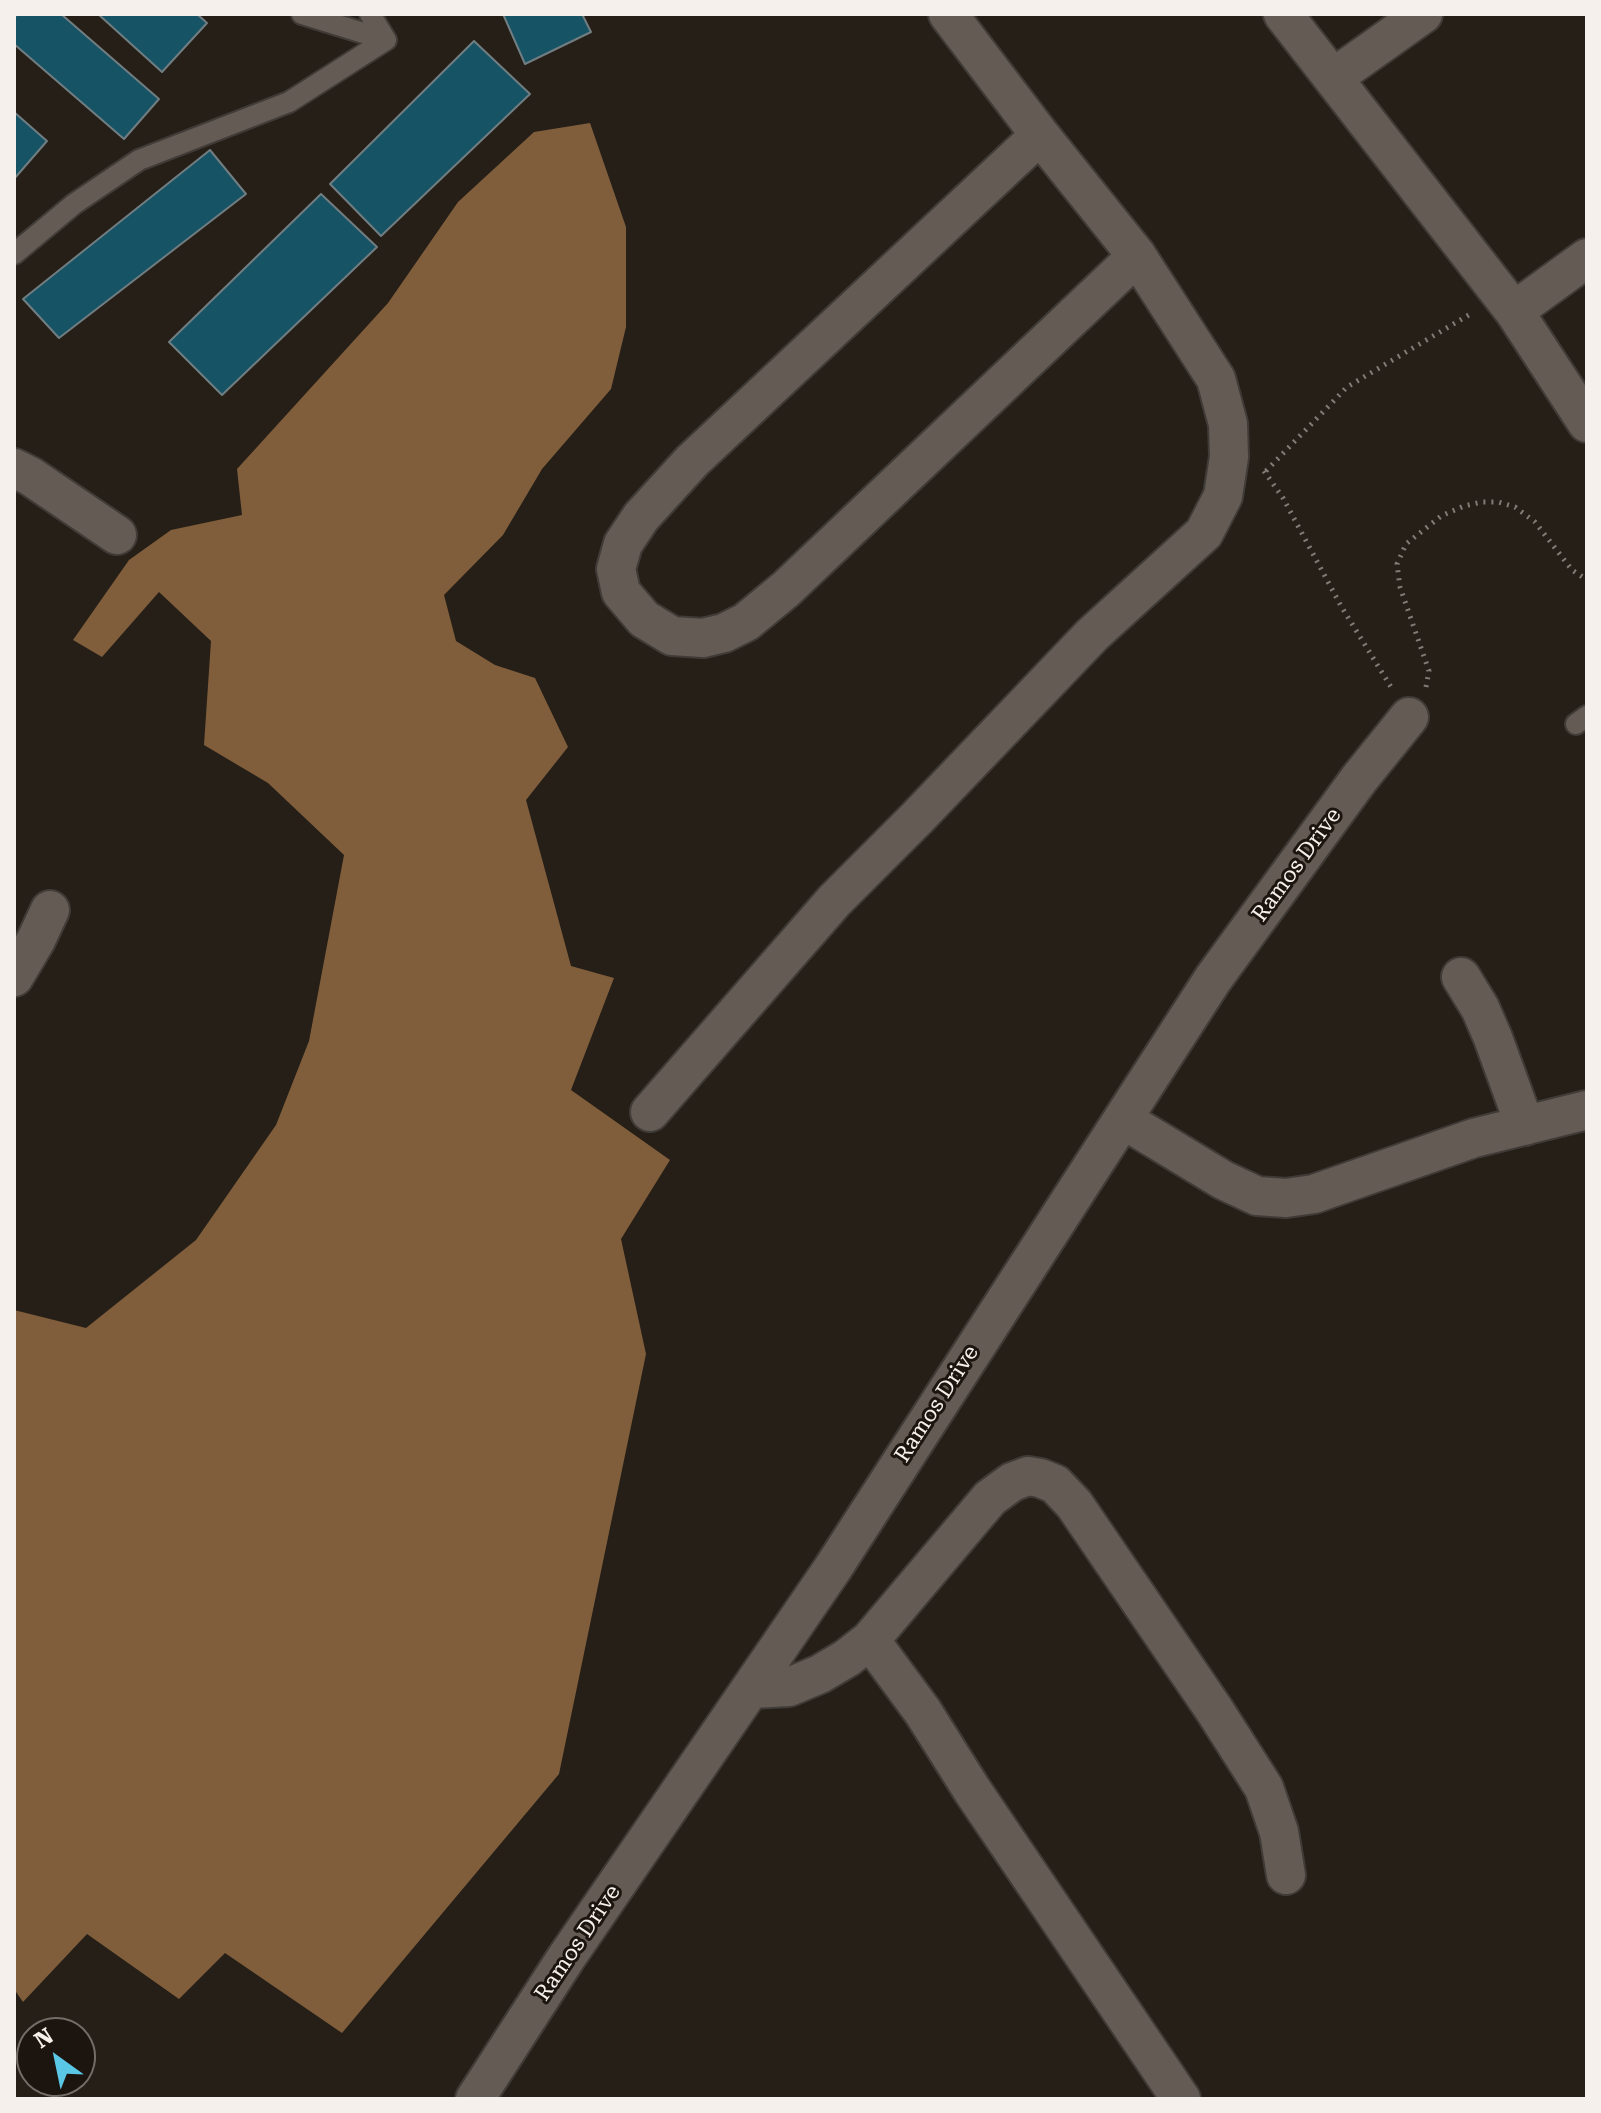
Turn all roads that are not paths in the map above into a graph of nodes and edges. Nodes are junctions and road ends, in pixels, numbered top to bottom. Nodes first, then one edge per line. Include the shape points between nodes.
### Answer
1 (302, 14) edge
2 (370, 14) edge
3 (948, 14) edge
4 (1283, 14) edge
5 (1423, 14) edge
6 (386, 40) junction
7 (1333, 78) junction
8 (1040, 135) junction
9 (14, 254) edge
10 (1137, 256) junction
11 (1587, 258) edge
12 (1508, 303) junction
13 (1587, 423) edge
14 (14, 468) edge
15 (117, 535) dead end
16 (1409, 717) road end
17 (50, 910) dead end
18 (14, 977) edge
19 (1461, 977) dead end
20 (1587, 1110) edge
21 (650, 1112) dead end
22 (1124, 1120) junction
23 (1525, 1126) junction
24 (870, 1640) junction
25 (752, 1689) junction
26 (1286, 1875) dead end
27 (475, 2099) edge
28 (1181, 2099) edge

1 - 6 lane
2 - 6 lane
3 - 8 street
4 - 7 street
5 - 7 street
6 - 9 lane via 289,102 139,160
7 - 12 street
8 - 10 street
8 - 10 street via 692,461 623,544 616,569 621,592 644,619 672,636 703,638 746,622
10 - 21 street via 1216,379 1228,424 1223,496 1204,533 1092,635 834,901
11 - 12 street
12 - 13 street
14 - 15 street
16 - 22 street, Ramos Drive via 1213,979
17 - 18 street
19 - 23 street via 1493,1038
20 - 23 street
22 - 23 street via 1223,1180 1257,1196 1286,1198 1314,1194 1474,1138
22 - 25 street, Ramos Drive
24 - 25 street via 847,1658 789,1687
24 - 26 street via 990,1498 1028,1476 1055,1484 1074,1504 1264,1788
24 - 28 street
25 - 27 street, Ramos Drive

